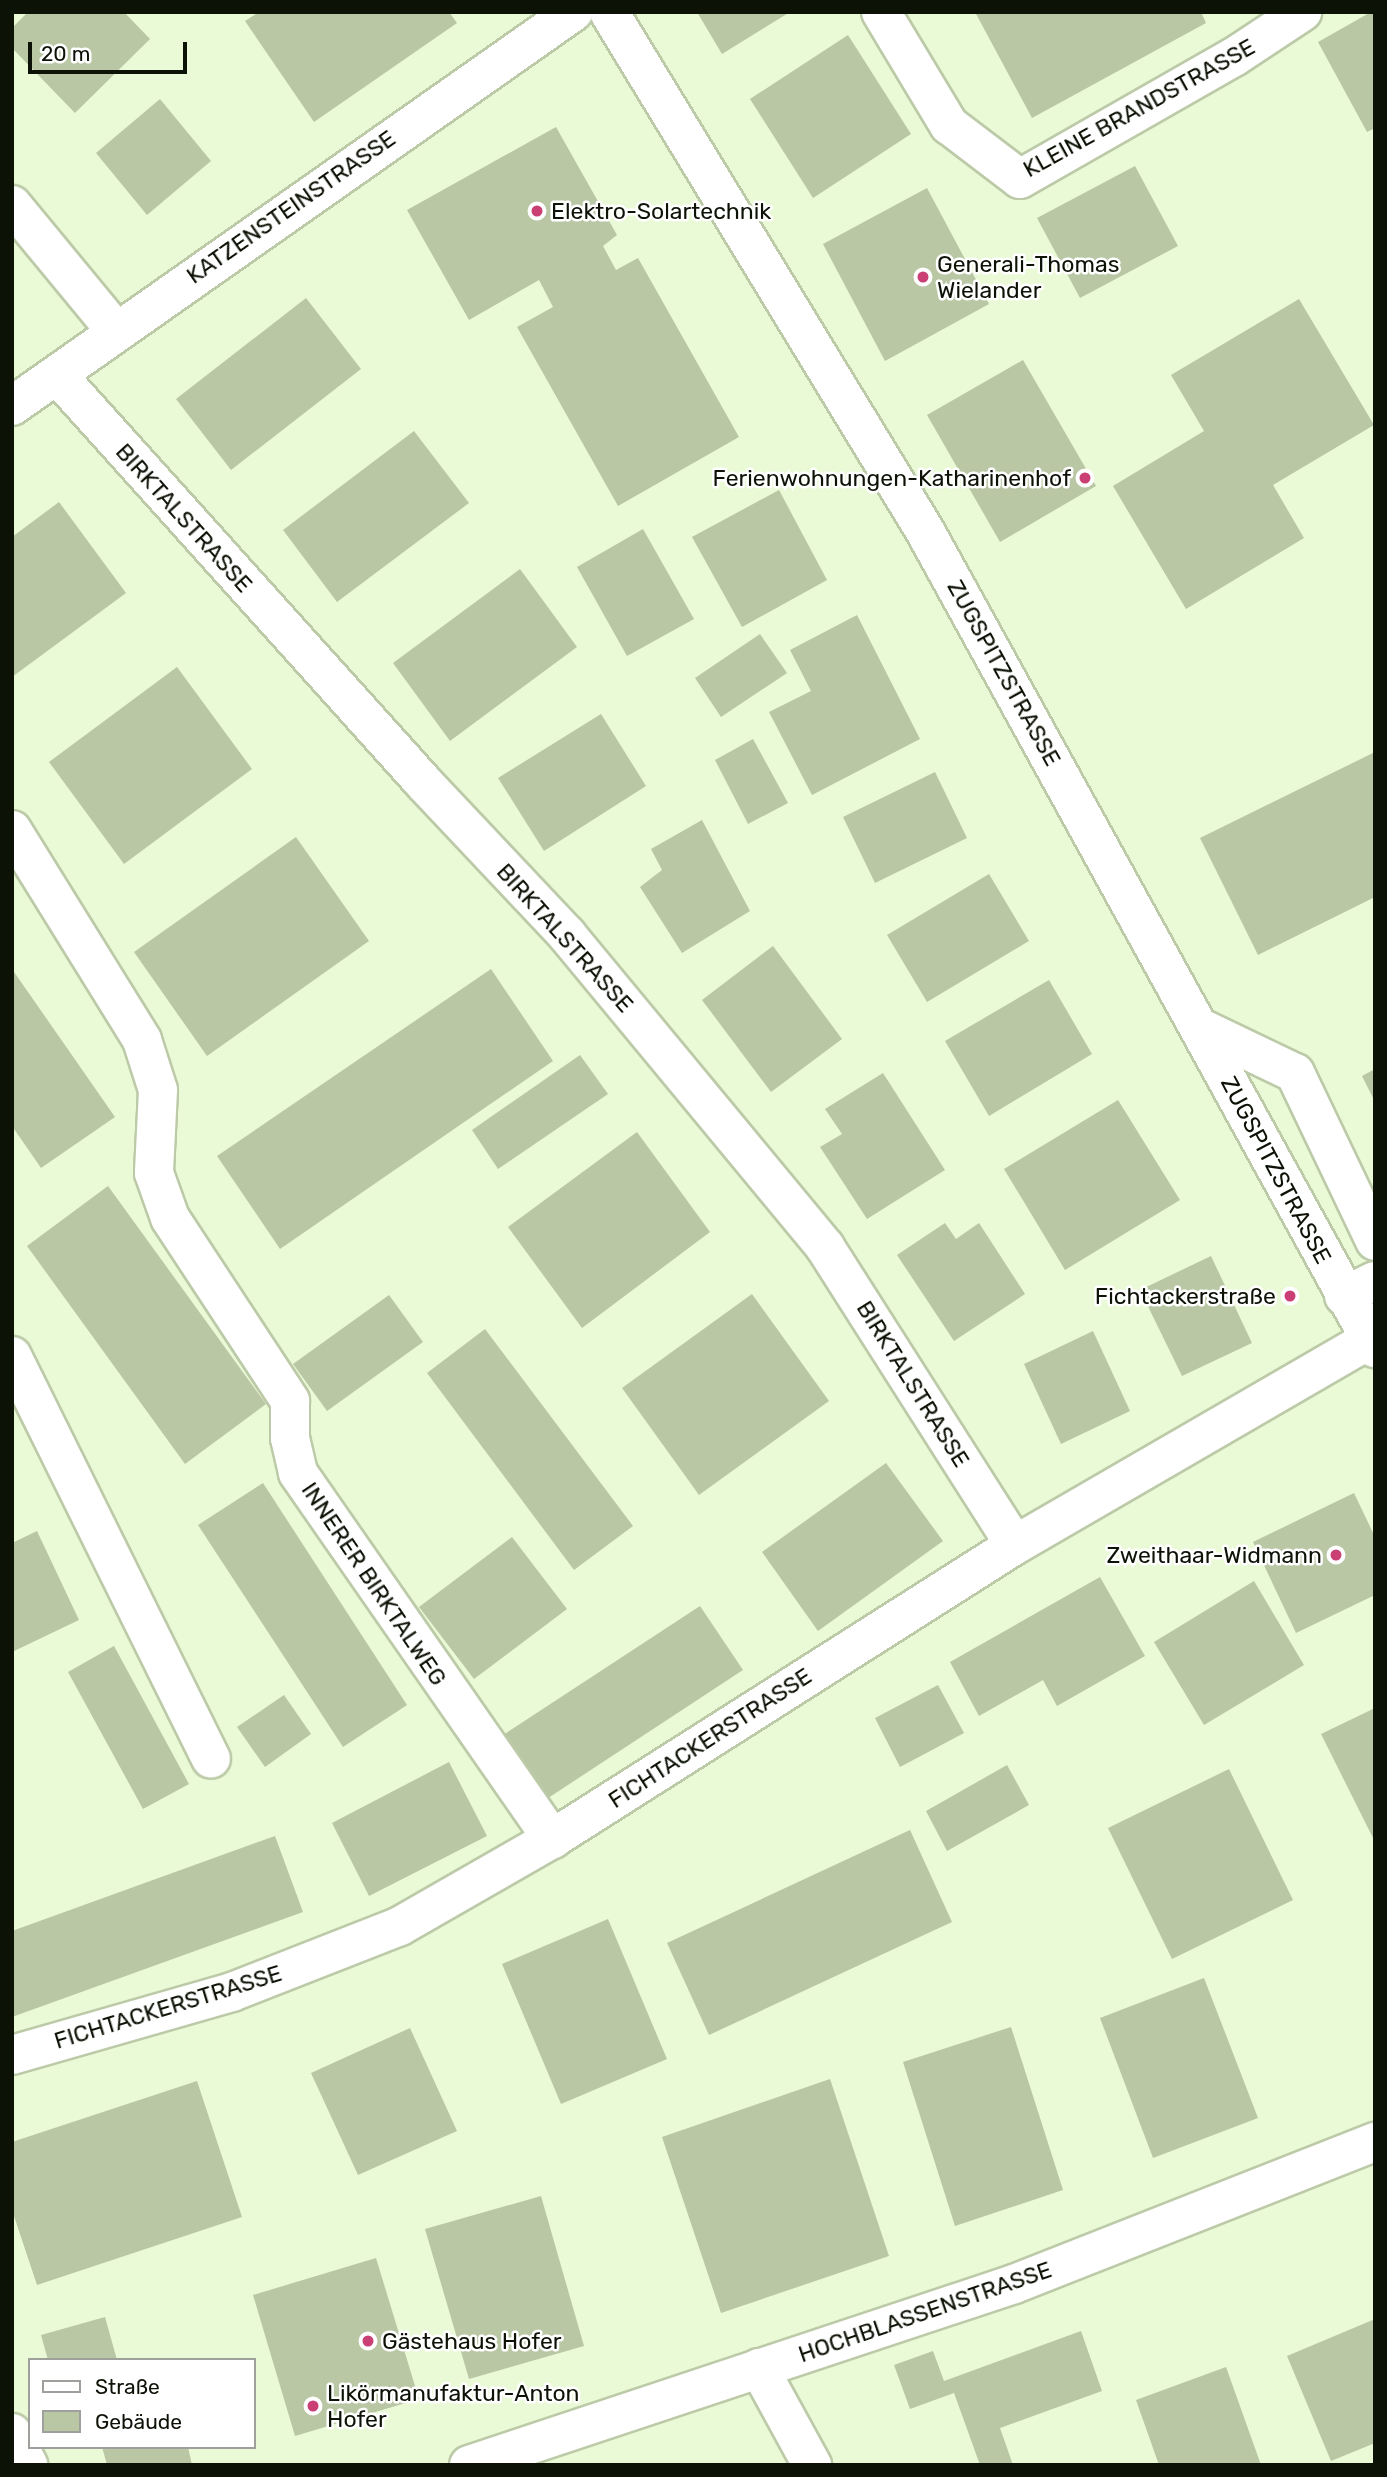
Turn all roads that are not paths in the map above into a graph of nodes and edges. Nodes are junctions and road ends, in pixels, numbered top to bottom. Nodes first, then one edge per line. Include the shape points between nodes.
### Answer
1 (573, 12) edge
2 (609, 12) edge
3 (881, 12) edge
4 (1302, 12) edge
5 (12, 205) edge
6 (115, 330) junction
7 (57, 375) junction
8 (12, 406) edge
9 (12, 830) edge
10 (1199, 1027) junction
11 (1375, 1241) edge
12 (1359, 1288) edge
13 (1373, 1343) edge
14 (12, 1356) edge
15 (1015, 1545) junction
16 (211, 1758) dead end
17 (551, 1839) junction
18 (12, 2055) edge
19 (1375, 2142) edge
20 (759, 2368) junction
21 (12, 2433) edge
22 (28, 2465) edge
23 (469, 2465) edge
24 (812, 2465) edge

1 - 6 street, KATZENSTEINSTRASSE
2 - 10 street, ZUGSPITZSTRASSE via 918,520
3 - 4 street, KLEINE BRANDSTRASSE via 949,125 1020,179 1234,57
5 - 6 street
6 - 7 street, KATZENSTEINSTRASSE
7 - 8 street, KATZENSTEINSTRASSE
7 - 15 street, BIRKTALSTRASSE via 567,935 825,1247
9 - 17 street, INNERER BIRKTALWEG via 142,1040 158,1090 154,1173 170,1218 290,1401 289,1438 298,1473
10 - 11 street via 1295,1073
10 - 12 street, ZUGSPITZSTRASSE
12 - 13 street, ZUGSPITZSTRASSE
13 - 15 street, FICHTACKERSTRASSE
14 - 16 street
15 - 17 street, FICHTACKERSTRASSE
17 - 18 street, FICHTACKERSTRASSE via 400,1926 232,1992
19 - 20 street, HOCHBLASSENSTRASSE via 1014,2284
20 - 23 street, HOCHBLASSENSTRASSE
20 - 24 street
21 - 22 street

